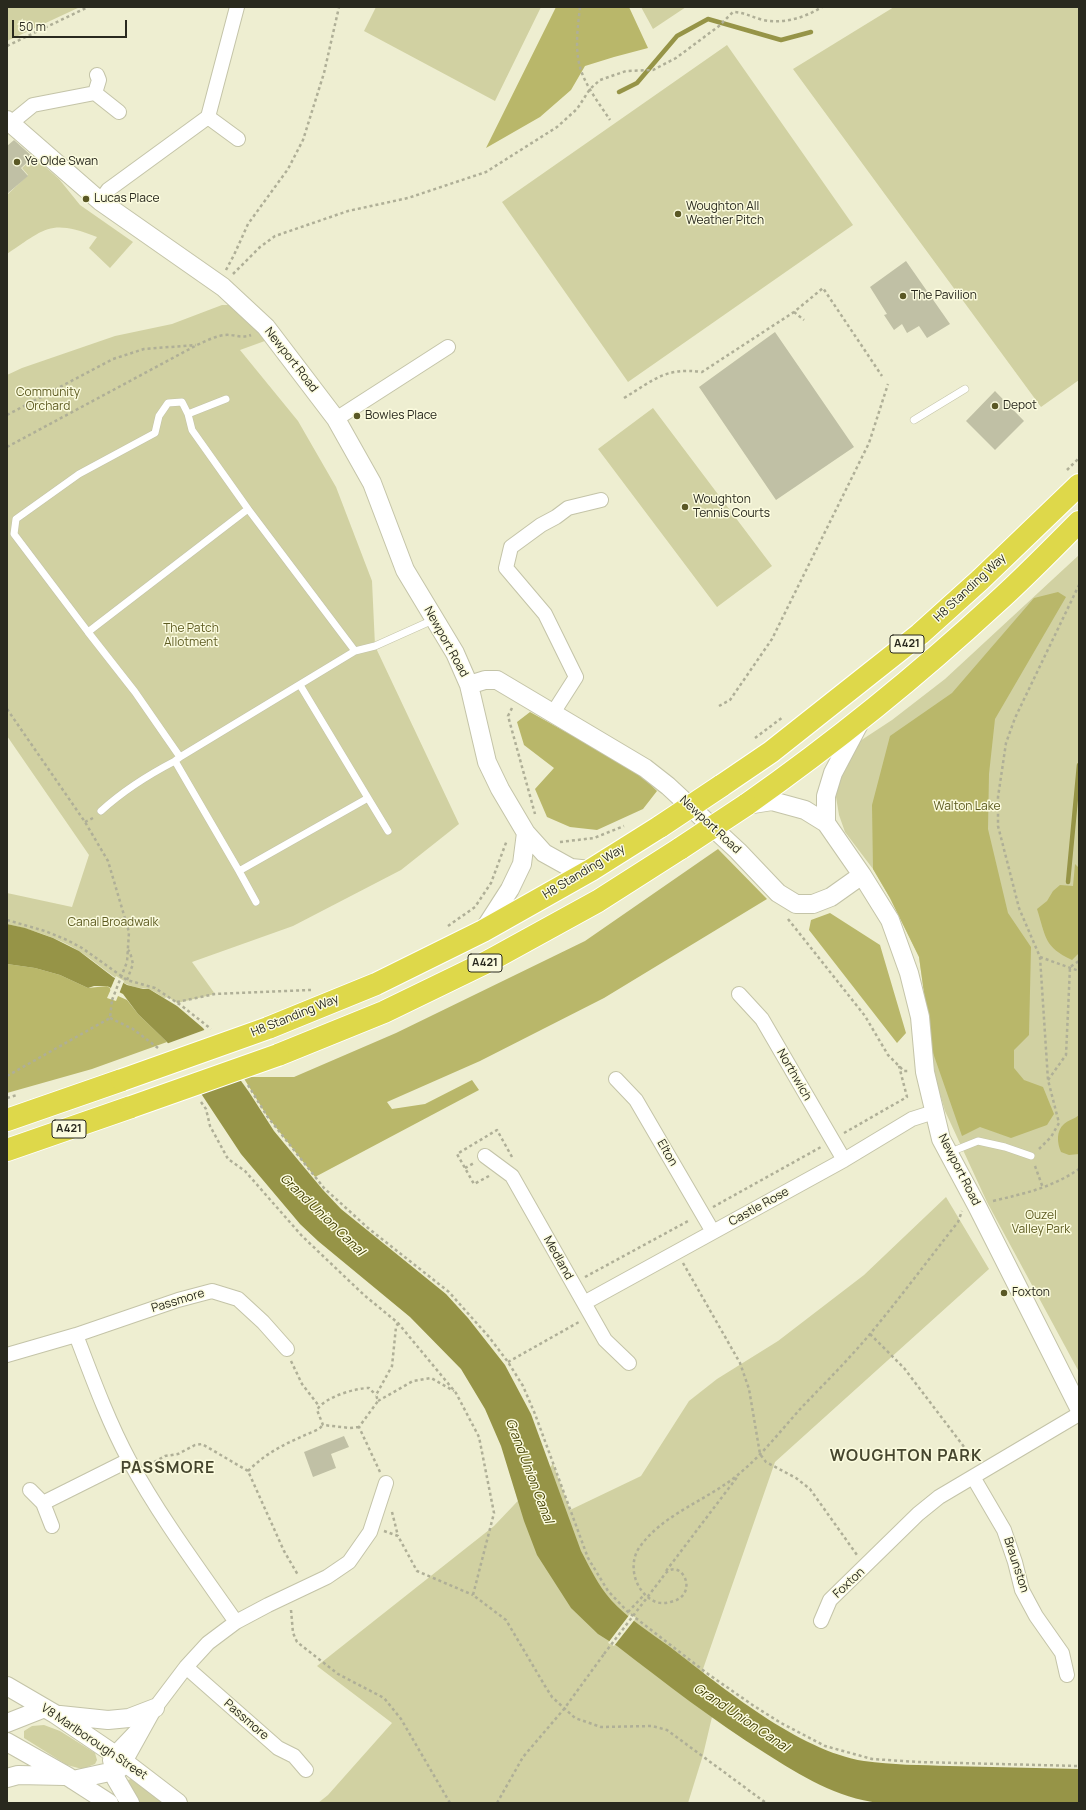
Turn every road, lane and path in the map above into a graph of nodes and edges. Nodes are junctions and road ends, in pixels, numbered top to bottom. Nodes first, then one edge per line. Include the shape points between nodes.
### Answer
1 (88, 7) edge
2 (237, 7) edge
3 (339, 7) edge
4 (580, 7) edge
5 (822, 7) edge
6 (7, 46) edge
7 (97, 75) dead end
8 (590, 89) junction
9 (95, 93) junction
10 (119, 112) dead end
11 (208, 117) junction
12 (610, 120) dead end
13 (9, 122) edge
14 (238, 140) dead end
15 (100, 201) junction
16 (220, 285) junction
17 (794, 312) junction
18 (804, 320) dead end
19 (266, 327) junction
20 (197, 345) junction
21 (448, 347) dead end
22 (882, 376) dead end
23 (888, 384) dead end
24 (965, 389) dead end
25 (624, 398) dead end
26 (226, 399) dead end
27 (188, 414) junction
28 (7, 415) edge
29 (336, 419) junction
30 (914, 420) dead end
31 (7, 447) edge
32 (1079, 458) edge
33 (1071, 480) edge
34 (601, 500) dead end
35 (248, 509) junction
36 (1079, 522) edge
37 (1079, 585) edge
38 (433, 620) junction
39 (88, 632) junction
40 (355, 651) junction
41 (300, 685) junction
42 (469, 685) junction
43 (520, 694) junction
44 (720, 706) dead end
45 (7, 709) edge
46 (553, 713) junction
47 (787, 714) dead end
48 (861, 720) junction
49 (750, 743) dead end
50 (178, 759) junction
51 (368, 798) junction
52 (746, 805) junction
53 (101, 811) dead end
54 (629, 824) dead end
55 (826, 824) junction
56 (524, 829) junction
57 (388, 830) dead end
58 (556, 841) dead end
59 (591, 870) junction
60 (239, 871) junction
61 (862, 875) junction
62 (256, 902) dead end
63 (787, 918) dead end
64 (7, 920) edge
65 (446, 928) dead end
66 (483, 931) junction
67 (128, 950) junction
68 (1040, 956) junction
69 (1079, 961) edge
70 (1070, 968) junction
71 (1079, 971) edge
72 (127, 980) junction
73 (739, 994) dead end
74 (307, 996) dead end
75 (177, 1002) junction
76 (110, 1018) junction
77 (214, 1034) dead end
78 (160, 1050) dead end
79 (899, 1066) junction
80 (926, 1072) junction
81 (7, 1076) edge
82 (616, 1079) dead end
83 (1048, 1080) junction
84 (247, 1084) dead end
85 (198, 1098) dead end
86 (934, 1112) junction
87 (7, 1120) edge
88 (832, 1140) junction
89 (7, 1150) edge
90 (948, 1153) junction
91 (485, 1156) dead end
92 (1031, 1156) junction
93 (844, 1160) junction
94 (1079, 1168) edge
95 (1043, 1188) junction
96 (977, 1206) junction
97 (702, 1213) junction
98 (713, 1232) junction
99 (666, 1233) junction
100 (677, 1252) junction
101 (573, 1284) junction
102 (584, 1303) junction
103 (591, 1315) junction
104 (398, 1323) junction
105 (870, 1334) junction
106 (76, 1335) junction
107 (287, 1349) joint
108 (7, 1355) edge
109 (508, 1362) junction
110 (630, 1363) dead end
111 (456, 1393) junction
112 (376, 1395) junction
113 (378, 1401) junction
114 (319, 1406) junction
115 (1079, 1408) edge
116 (1079, 1414) edge
117 (323, 1425) junction
118 (359, 1427) junction
119 (760, 1454) junction
120 (374, 1462) dead end
121 (132, 1466) junction
122 (248, 1471) junction
123 (740, 1474) junction
124 (978, 1474) junction
125 (386, 1483) dead end
126 (30, 1490) dead end
127 (43, 1503) junction
128 (52, 1526) dead end
129 (370, 1532) junction
130 (865, 1567) junction
131 (665, 1573) junction
132 (306, 1589) junction
133 (473, 1595) junction
134 (644, 1595) junction
135 (290, 1596) junction
136 (628, 1612) junction
137 (821, 1621) dead end
138 (236, 1622) junction
139 (186, 1667) junction
140 (1067, 1675) dead end
141 (7, 1686) edge
142 (564, 1709) junction
143 (50, 1711) junction
144 (152, 1713) junction
145 (7, 1723) edge
146 (7, 1742) edge
147 (118, 1763) junction
148 (1079, 1766) edge
149 (306, 1770) dead end
150 (7, 1778) edge
151 (70, 1778) junction
152 (109, 1803) edge
153 (130, 1803) edge
154 (178, 1803) edge
155 (450, 1803) edge
156 (497, 1803) edge
157 (766, 1803) edge

1 - 6 path
2 - 11 street
3 - 16 path via 324,73 303,140 288,169 248,224
4 - 8 path via 576,42 579,64
5 - 8 path via 794,20 764,20 732,12 719,26 676,58 653,70 626,71 600,80
7 - 9 street via 99,80
8 - 12 path
8 - 16 path via 578,109 557,127 486,172 408,198 348,211 275,236
9 - 10 street
9 - 13 street via 33,104
11 - 14 street
11 - 15 street via 108,190
13 - 15 street, Newport Road
15 - 16 street, Newport Road
16 - 19 street, Newport Road
17 - 18 path
17 - 22 path via 823,288
17 - 25 path via 702,372 684,370 662,375
19 - 20 path via 248,336 226,335
19 - 29 street, Newport Road
20 - 28 path via 144,349 113,359
20 - 31 path
21 - 29 street
23 - 44 path via 869,443 772,640 730,700
24 - 30 lane
26 - 27 lane
27 - 35 lane via 192,430
27 - 39 lane via 182,402 168,403 159,416 155,433 79,474 16,519 14,534
29 - 38 street, Newport Road via 372,483 405,570
32 - 33 path
33 - 59 highway, H8 Standing Way / A421, bridge via 980,580 920,634 771,752
34 - 46 street via 568,508 556,518 541,525 511,547 506,568 545,614 576,676
35 - 39 lane
35 - 40 lane
36 - 48 highway, A421 via 929,664
37 - 68 path via 1015,718 1006,743 999,782 998,826 1020,908
38 - 40 lane via 375,646
38 - 42 street, Newport Road
39 - 50 lane via 135,692
40 - 41 lane
41 - 50 lane
41 - 51 lane
42 - 43 street, Newport Road via 484,680 498,680
42 - 56 street, Newport Road via 487,762
43 - 46 street, Newport Road
43 - 56 path via 508,716 538,822
45 - 67 path via 85,822 108,861 129,932
46 - 61 street, Newport Road via 645,768 668,786 738,851 778,893 796,904 813,904 831,897
47 - 49 path
48 - 52 highway, A421
48 - 55 street via 833,773 826,796
50 - 53 lane via 147,776
50 - 60 lane
51 - 57 lane
51 - 60 lane
52 - 55 street via 772,801 805,810
52 - 89 highway, A421, bridge via 598,901 489,961 384,1012 278,1055
54 - 58 path via 594,838 563,843
55 - 61 street, Newport Road
56 - 59 street, Newport Road via 544,853 571,868
56 - 65 path via 507,840 491,883 475,907
56 - 66 street via 522,864 510,890
59 - 66 highway, H8 Standing Way / A421
60 - 62 lane
61 - 80 street, Newport Road via 890,920 909,973 920,1017
63 - 79 path via 864,1016 888,1055
64 - 72 path via 68,940
66 - 87 highway, H8 Standing Way / A421, bridge via 376,984 268,1028
67 - 72 path via 133,964
67 - 76 path, bridge via 127,962 112,1000
68 - 70 path
68 - 83 path
69 - 70 path
70 - 71 path
70 - 83 path via 1066,1055
72 - 75 path via 155,988
73 - 88 street, Northwich via 762,1019
74 - 75 path via 314,991 215,994
75 - 77 path
76 - 78 path via 133,1029 156,1044
76 - 81 path
79 - 80 path via 904,1071
79 - 88 path via 907,1097
80 - 86 street, Newport Road
82 - 97 street, Elton via 636,1100
83 - 92 path via 1059,1123 1051,1137
84 - 109 path via 267,1116 324,1188 368,1228 448,1292
85 - 104 path via 206,1108 210,1126 228,1159 244,1170 302,1236 364,1295
86 - 90 street, Newport Road via 941,1139
86 - 93 street, Castle Rose via 912,1119
88 - 93 street, Northwich
88 - 97 path
90 - 92 lane via 978,1141
90 - 96 street, Newport Road
91 - 101 street, Medland via 512,1176
92 - 95 path
93 - 98 street, Castle Rose
94 - 95 path via 1062,1180
95 - 96 path
96 - 105 path via 961,1211 958,1222
96 - 115 street, Newport Road
97 - 98 street, Elton
97 - 99 path
98 - 100 street, Castle Rose
99 - 100 path
99 - 101 path
100 - 102 street, Castle Rose
100 - 119 path via 740,1362 749,1389
101 - 102 street, Medland
102 - 103 street, Medland
103 - 109 path
103 - 110 street, Medland via 605,1340
104 - 111 path
104 - 112 path via 392,1366
105 - 119 path
105 - 124 path via 904,1368
106 - 107 street, Passmore via 212,1291 238,1299
106 - 108 street, Passmore
106 - 121 street via 107,1414
107 - 114 path via 296,1374
109 - 136 path via 523,1386 535,1414 588,1558 608,1591
111 - 113 path via 431,1378 413,1381
111 - 133 path via 479,1438 494,1513
112 - 113 path
112 - 114 path via 370,1388 359,1388
113 - 118 path
114 - 117 path via 317,1410
116 - 124 street, Foxton
117 - 118 path
117 - 122 path via 320,1430 273,1450
118 - 120 path
119 - 123 path
119 - 130 path via 766,1462 796,1478 810,1489
121 - 122 path via 178,1454 195,1444 202,1444
121 - 127 street
121 - 138 street via 163,1518
122 - 132 path via 284,1551
123 - 131 path
123 - 134 path via 666,1523 638,1549 634,1560 635,1577
124 - 130 street, Foxton via 939,1497 918,1514
124 - 140 street, Braunston via 1004,1530 1022,1590 1036,1616 1062,1652
125 - 129 street
126 - 127 street
127 - 128 street
129 - 132 street via 349,1562
129 - 133 path via 386,1532 398,1536 417,1571
130 - 137 street, Foxton via 830,1600
131 - 134 path via 671,1569 682,1572 686,1579 683,1594 667,1603 656,1602
131 - 142 path, bridge
132 - 135 street
133 - 142 path via 506,1620 544,1686
134 - 136 path
135 - 138 street
135 - 155 path via 291,1622 297,1642 338,1674 384,1698 401,1719
136 - 148 path via 754,1706 825,1746 872,1759
138 - 139 street via 208,1643
139 - 144 street
139 - 149 street, Passmore via 278,1748 294,1756
141 - 143 street, V8 Marlborough Street
142 - 156 path via 523,1757
142 - 157 path via 575,1718 602,1727 652,1726 667,1730
143 - 144 street via 108,1720
143 - 145 street
143 - 147 street, V8 Marlborough Street
144 - 147 street
146 - 151 street
147 - 151 street
147 - 153 street
147 - 154 street, V8 Marlborough Street
150 - 151 street via 18,1775
151 - 152 street

